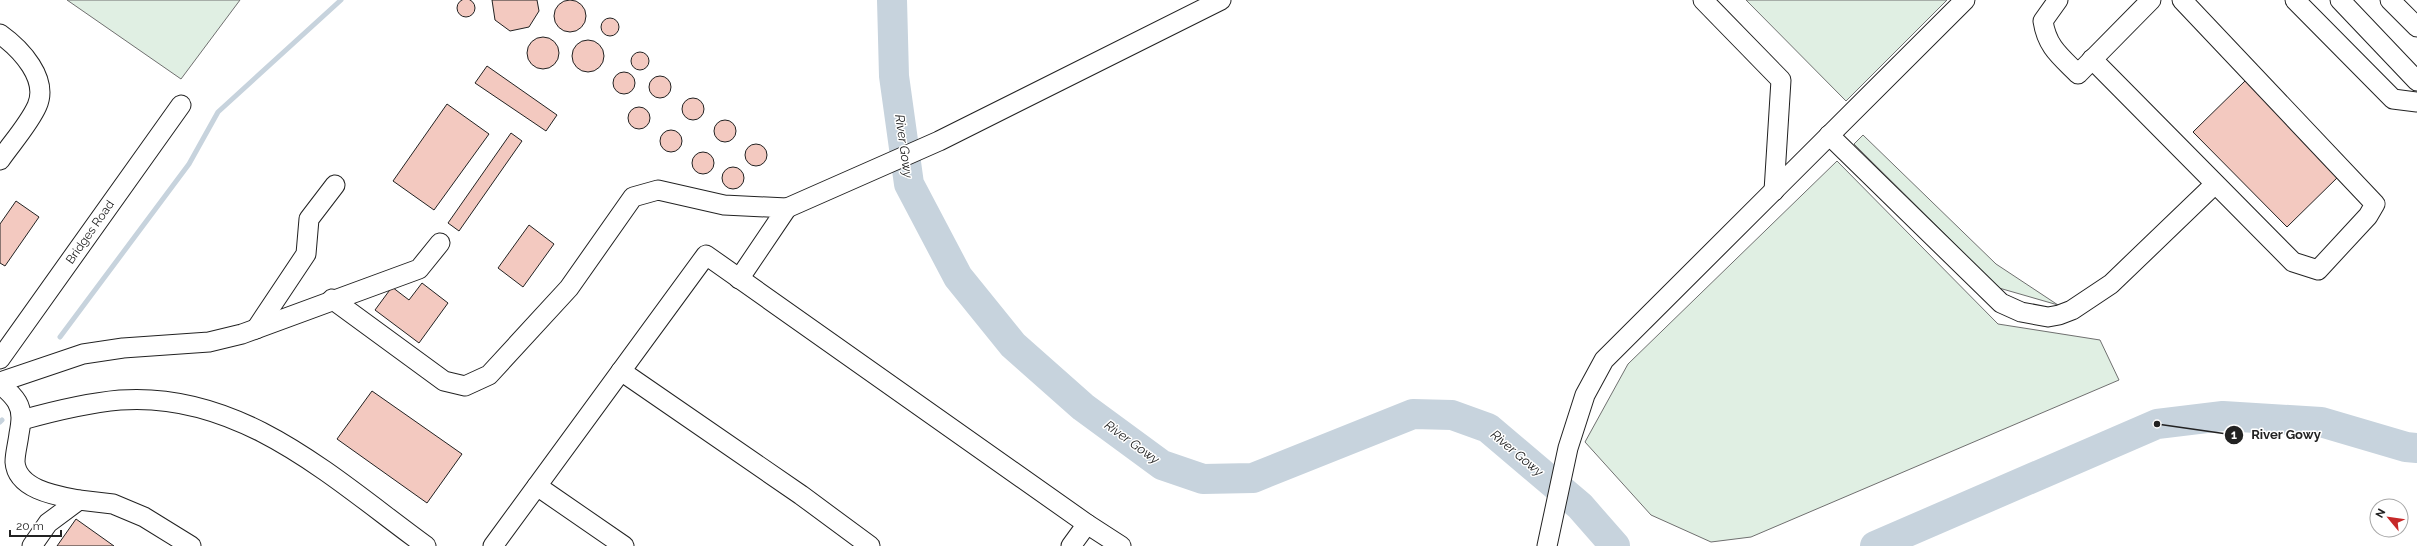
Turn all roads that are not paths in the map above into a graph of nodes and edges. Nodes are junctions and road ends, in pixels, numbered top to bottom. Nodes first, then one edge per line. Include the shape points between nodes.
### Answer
1 (1221, 0) edge
2 (1703, 0) edge
3 (1965, 0) edge
4 (2058, 0) edge
5 (2151, 0) edge
6 (2182, 0) edge
7 (2295, 0) edge
8 (2340, 0) edge
9 (2390, 0) edge
10 (2417, 27) edge
11 (0, 34) edge
12 (2092, 59) junction
13 (2417, 81) edge
14 (2417, 102) edge
15 (180, 105) dead end
16 (1829, 135) junction
17 (0, 160) edge
18 (2215, 184) junction
19 (335, 185) dead end
20 (1774, 191) junction
21 (787, 208) junction
22 (440, 243) dead end
23 (739, 279) junction
24 (332, 300) junction
25 (256, 329) junction
26 (0, 359) edge
27 (621, 371) junction
28 (0, 383) edge
29 (22, 420) junction
30 (537, 486) junction
31 (79, 500) junction
32 (1087, 524) junction
33 (1547, 544) edge
34 (32, 546) edge
35 (191, 546) edge
36 (426, 546) edge
37 (493, 546) edge
38 (624, 546) edge
39 (870, 546) edge
40 (1071, 546) edge
41 (1121, 546) edge

1 - 21 street via 939,141
2 - 20 street via 1781,80
3 - 16 street
4 - 12 street via 2043,21 2051,47 2078,74
5 - 12 street
6 - 18 street via 2375,204 2368,216 2318,270 2293,262
7 - 14 street via 2393,99
8 - 13 street
9 - 10 street
11 - 17 street via 28,62 41,85 38,106
12 - 18 street
15 - 26 street, Bridges Road
16 - 18 street via 2001,304 2036,315 2059,315 2090,300 2111,284
16 - 20 street
19 - 25 street via 309,219 306,254
20 - 33 street via 1604,360 1584,395 1568,448
21 - 23 street
21 - 24 street via 724,205 658,190 633,198 569,288 490,375 465,386 444,381
22 - 24 street via 419,269
23 - 27 street via 706,255
23 - 32 street
24 - 25 street
25 - 28 street via 209,342 122,348 83,354
27 - 30 street
27 - 39 street via 801,495
28 - 29 street via 17,400
29 - 31 street via 15,462 18,473 39,490
29 - 36 street via 57,410 120,400 173,402 211,411 248,424 283,442
30 - 37 street
30 - 38 street
31 - 34 street via 48,523
31 - 35 street via 113,504 144,517
32 - 40 street
32 - 41 street

